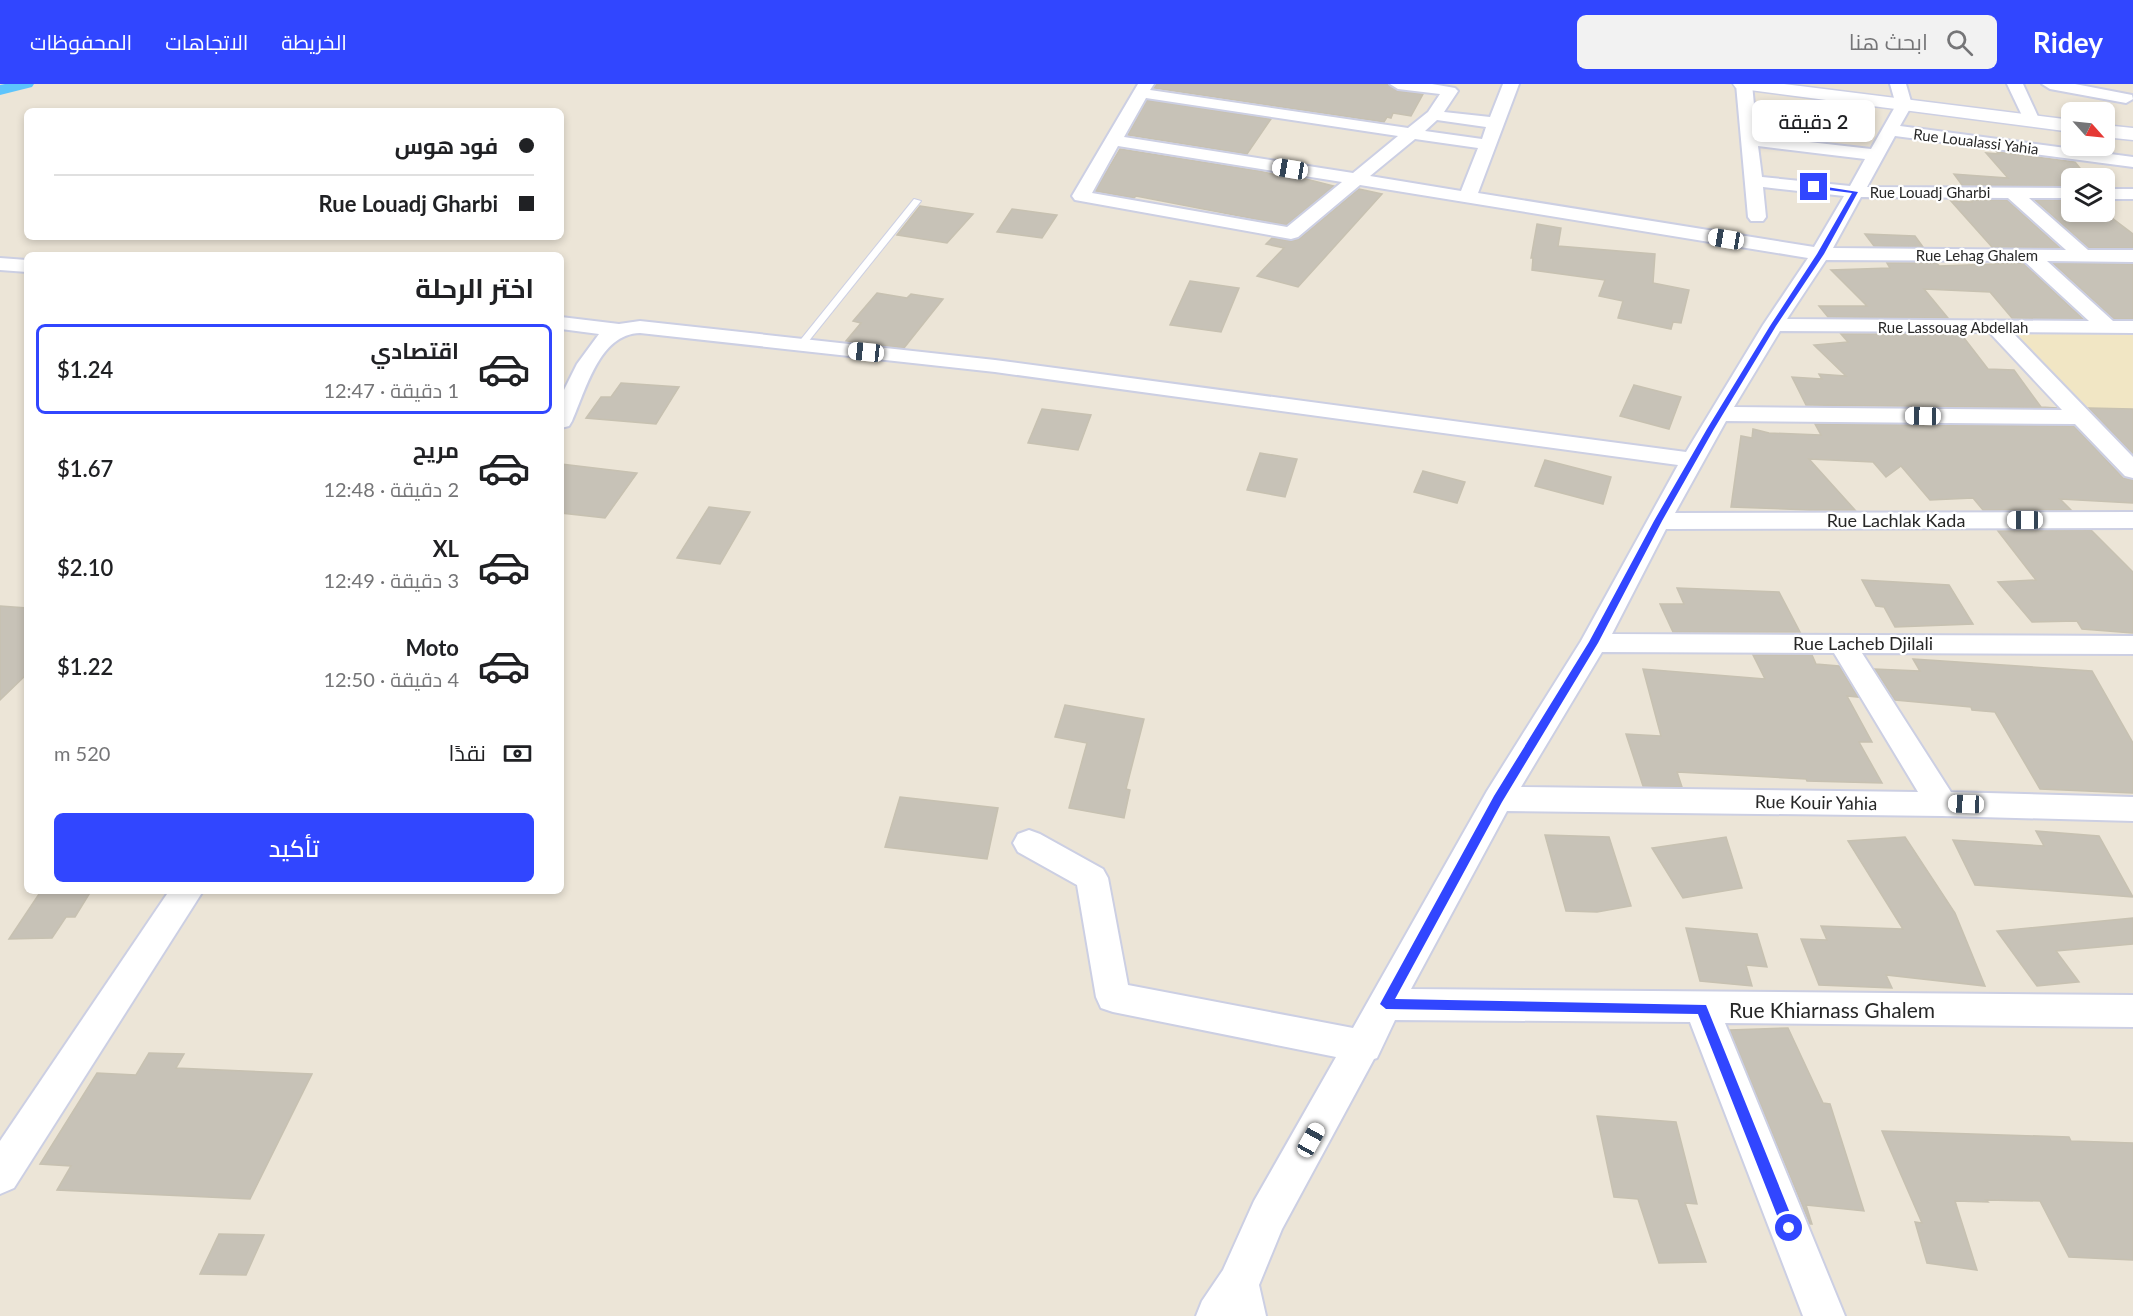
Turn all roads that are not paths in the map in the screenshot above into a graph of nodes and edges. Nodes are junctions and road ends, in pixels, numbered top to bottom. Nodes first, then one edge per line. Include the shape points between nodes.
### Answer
1 (1398, 84) edge
2 (1511, 84) edge
3 (1743, 84) edge
4 (2015, 84) edge
5 (2050, 84) edge
6 (1144, 88) edge
7 (2131, 92) edge
8 (1901, 94) edge
9 (1434, 116) junction
10 (2032, 121) junction
11 (1496, 123) junction
12 (2061, 125) edge
13 (1890, 130) junction
14 (2115, 132) edge
15 (1412, 133) junction
16 (2133, 134) edge
17 (1113, 140) junction
18 (1749, 140) junction
19 (1488, 145) junction
20 (1876, 155) junction
21 (2133, 162) edge
22 (1356, 180) junction
23 (1753, 181) junction
24 (1855, 192) junction
25 (2013, 193) junction
26 (2061, 193) edge
27 (2115, 194) edge
28 (2133, 194) edge
29 (1467, 198) junction
30 (916, 201) dead end
31 (1757, 217) dead end
32 (1820, 254) junction
33 (2030, 256) junction
34 (2084, 256) junction
35 (2133, 256) edge
36 (0, 264) edge
37 (24, 266) edge
38 (564, 323) edge
39 (1773, 326) junction
40 (2108, 327) junction
41 (2133, 327) edge
42 (1996, 328) junction
43 (618, 330) junction
44 (801, 345) junction
45 (1719, 414) junction
46 (564, 415) edge
47 (2082, 417) junction
48 (1693, 460) junction
49 (2133, 471) edge
50 (1658, 521) junction
51 (2128, 526) edge
52 (1594, 643) junction
53 (1841, 643) junction
54 (2133, 645) edge
55 (1498, 799) junction
56 (1942, 804) junction
57 (2133, 809) edge
58 (1029, 843) dead end
59 (185, 894) edge
60 (1386, 1004) junction
61 (1702, 1009) junction
62 (2133, 1011) edge
63 (1364, 1046) junction
64 (0, 1175) edge
65 (1233, 1306) edge
66 (1824, 1316) edge

1 - 9 street via 1450,91
2 - 11 street
3 - 8 main road
3 - 18 street
4 - 10 street
5 - 7 street
6 - 15 street
6 - 17 street
8 - 10 main road
8 - 13 street
9 - 11 street
9 - 15 street
10 - 12 main road
11 - 19 street
13 - 20 street
13 - 21 street, Rue Loualassi Yahia
14 - 16 main road
15 - 19 street
15 - 22 street
17 - 22 street, Rue Lehag Ghalem
17 - 22 street via 1081,196 1291,233
18 - 20 street
18 - 23 street
19 - 29 street
20 - 24 street
22 - 29 street, Rue Lehag Ghalem
23 - 24 street, Rue Louadj Gharbi
23 - 31 street
24 - 25 street, Rue Louadj Gharbi
24 - 32 street
25 - 26 street, Rue Louadj Gharbi
25 - 34 street
27 - 28 street
29 - 32 street, Rue Lehag Ghalem
30 - 44 lane
32 - 33 street, Rue Lehag Ghalem
32 - 39 street
33 - 34 street, Rue Lehag Ghalem
33 - 40 street
34 - 35 street, Rue Lehag Ghalem
36 - 37 street
38 - 43 street
39 - 42 street, Rue Lassouag Abdellah
39 - 45 street
40 - 41 street, Rue Lassouag Abdellah
40 - 42 street, Rue Lassouag Abdellah
42 - 47 street
43 - 44 street via 657,329
43 - 46 street via 598,347
44 - 48 street via 1007,368
45 - 47 street
45 - 48 street
47 - 49 street
48 - 50 street
50 - 51 street, Rue Lachlak Kada
50 - 52 street
52 - 53 street, Rue Lacheb Djilali
52 - 55 street
53 - 54 street, Rue Lacheb Djilali
53 - 56 street
55 - 56 street, Rue Kouir Yahia
55 - 60 street
56 - 57 street, Rue Kouir Yahia
58 - 63 street via 1092,878 1113,997
59 - 64 street
60 - 61 street, Rue Khiarnass Ghalem
60 - 63 street
61 - 62 street, Rue Khiarnass Ghalem
61 - 66 street
63 - 65 street via 1268,1215

